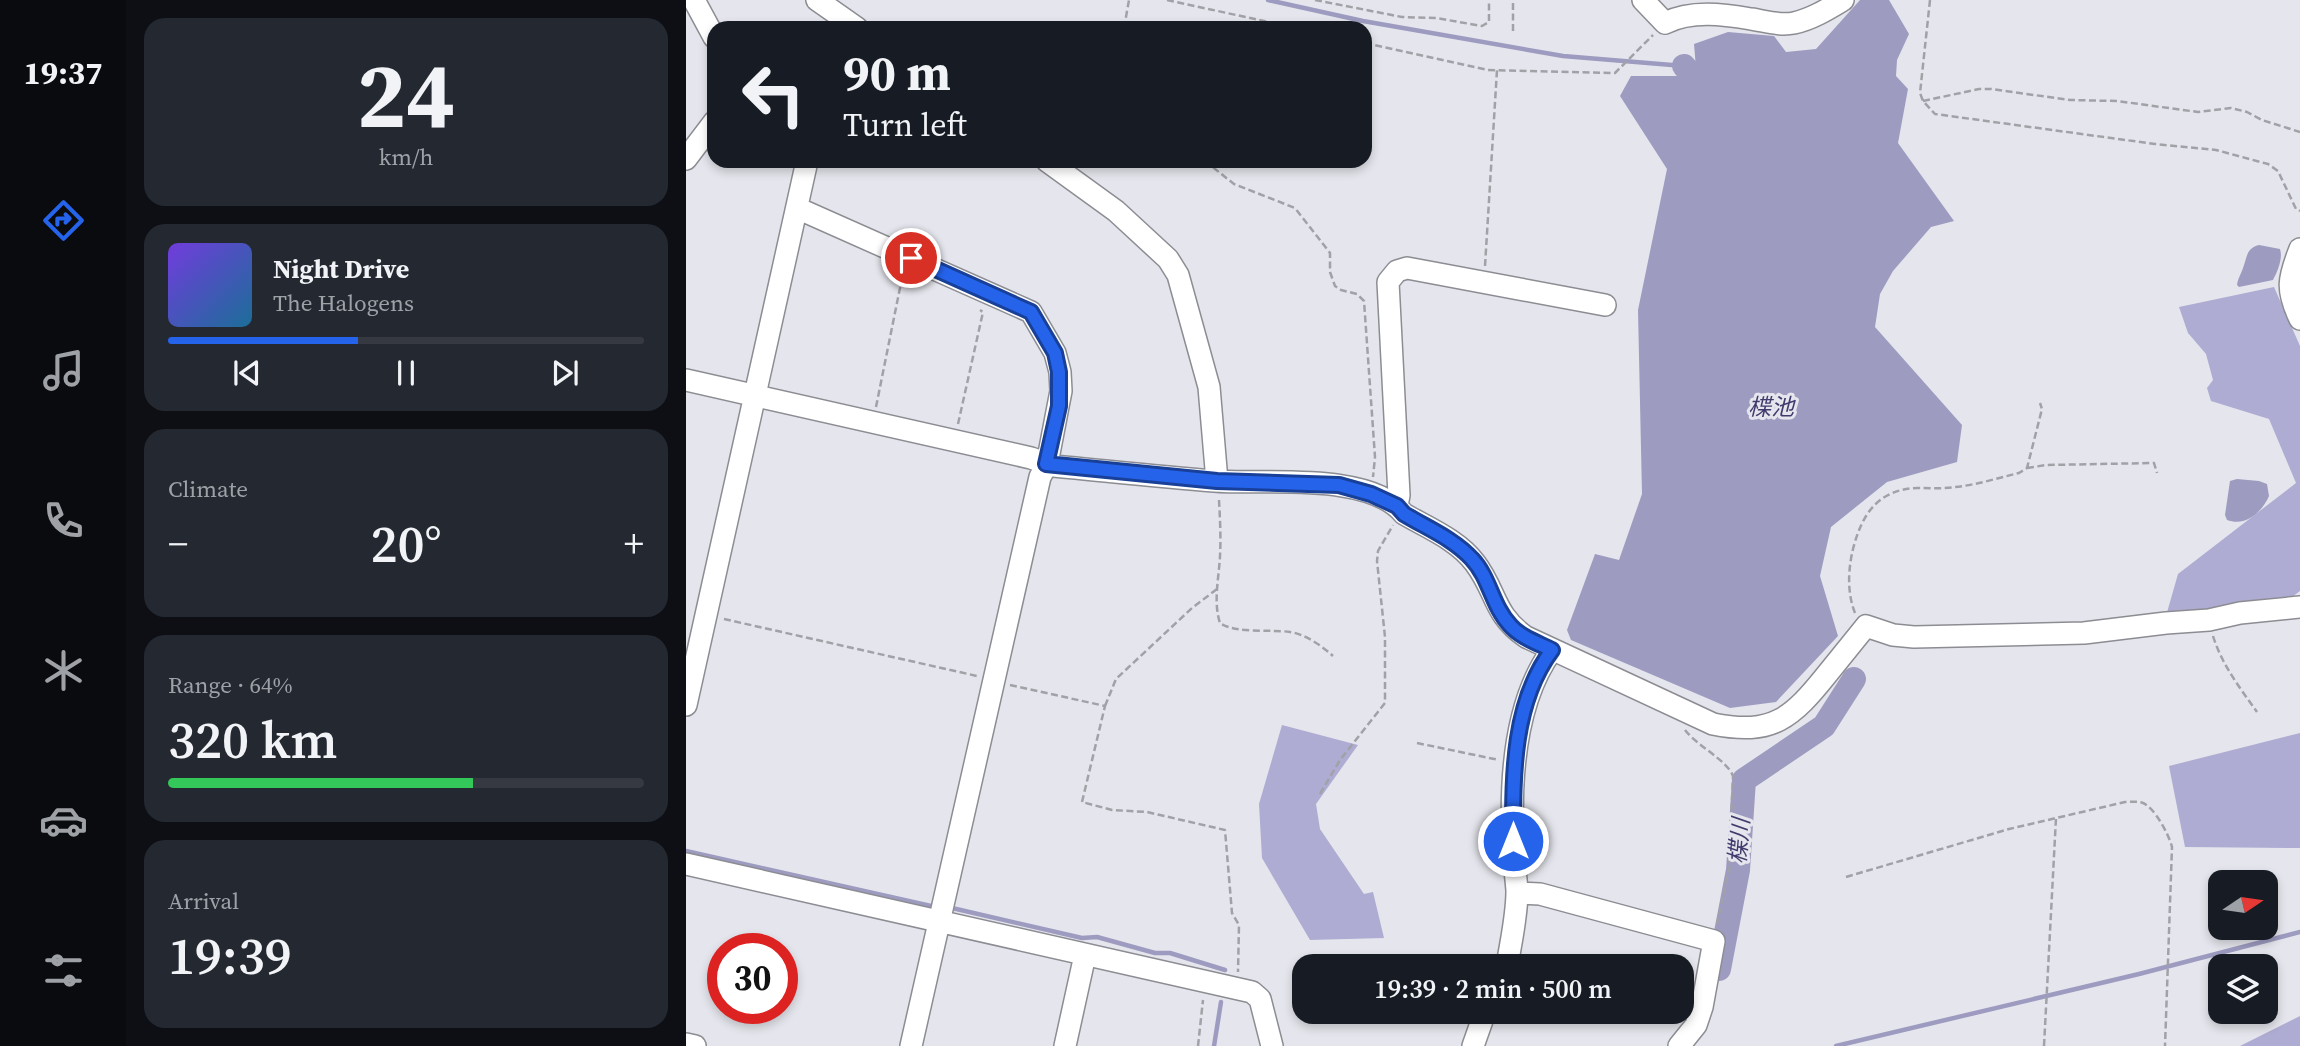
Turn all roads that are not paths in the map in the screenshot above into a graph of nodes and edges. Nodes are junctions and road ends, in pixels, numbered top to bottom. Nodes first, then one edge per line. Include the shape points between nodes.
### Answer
1 (694, 0) edge
2 (817, 0) edge
3 (1643, 0) edge
4 (1843, 0) edge
5 (1732, 8) edge
6 (847, 21) edge
7 (707, 24) edge
8 (707, 131) edge
9 (686, 159) edge
10 (806, 168) edge
11 (1057, 168) edge
12 (797, 208) junction
13 (2300, 249) edge
14 (1605, 305) dead end
15 (2300, 319) edge
16 (686, 380) edge
17 (756, 395) junction
18 (1046, 464) junction
19 (1217, 481) junction
20 (1399, 509) junction
21 (2300, 607) edge
22 (1552, 650) junction
23 (686, 705) edge
24 (686, 864) edge
25 (1517, 893) junction
26 (939, 922) junction
27 (1509, 954) edge
28 (1085, 955) junction
29 (1481, 1024) edge
30 (686, 1044) edge
31 (695, 1046) edge
32 (911, 1046) edge
33 (1065, 1046) edge
34 (1272, 1046) edge
35 (1473, 1046) edge
36 (1679, 1046) edge

1 - 7 street
2 - 6 street
3 - 5 street via 1665,23
4 - 5 street via 1794,23 1778,24
8 - 9 street
10 - 12 street
11 - 19 street via 1116,211 1178,275 1209,387
12 - 17 street
12 - 18 street via 1031,312 1055,353 1059,372 1059,406
13 - 15 street via 2289,292
14 - 20 street via 1407,268 1397,271 1388,282
16 - 17 street
17 - 18 street
17 - 23 street
18 - 19 street
18 - 26 street
19 - 20 street via 1339,485 1371,494
20 - 22 street via 1461,547 1488,582 1511,627
21 - 22 street via 2084,633 1914,637 1866,626 1790,715 1774,723 1738,729 1702,719
22 - 25 street via 1538,669 1518,736 1513,788
24 - 26 street
25 - 27 street
25 - 36 street via 1540,894 1714,941 1702,1007 1696,1025
26 - 28 street
26 - 32 street
28 - 33 street
28 - 34 street via 1252,992 1260,999
29 - 35 street
30 - 31 street

